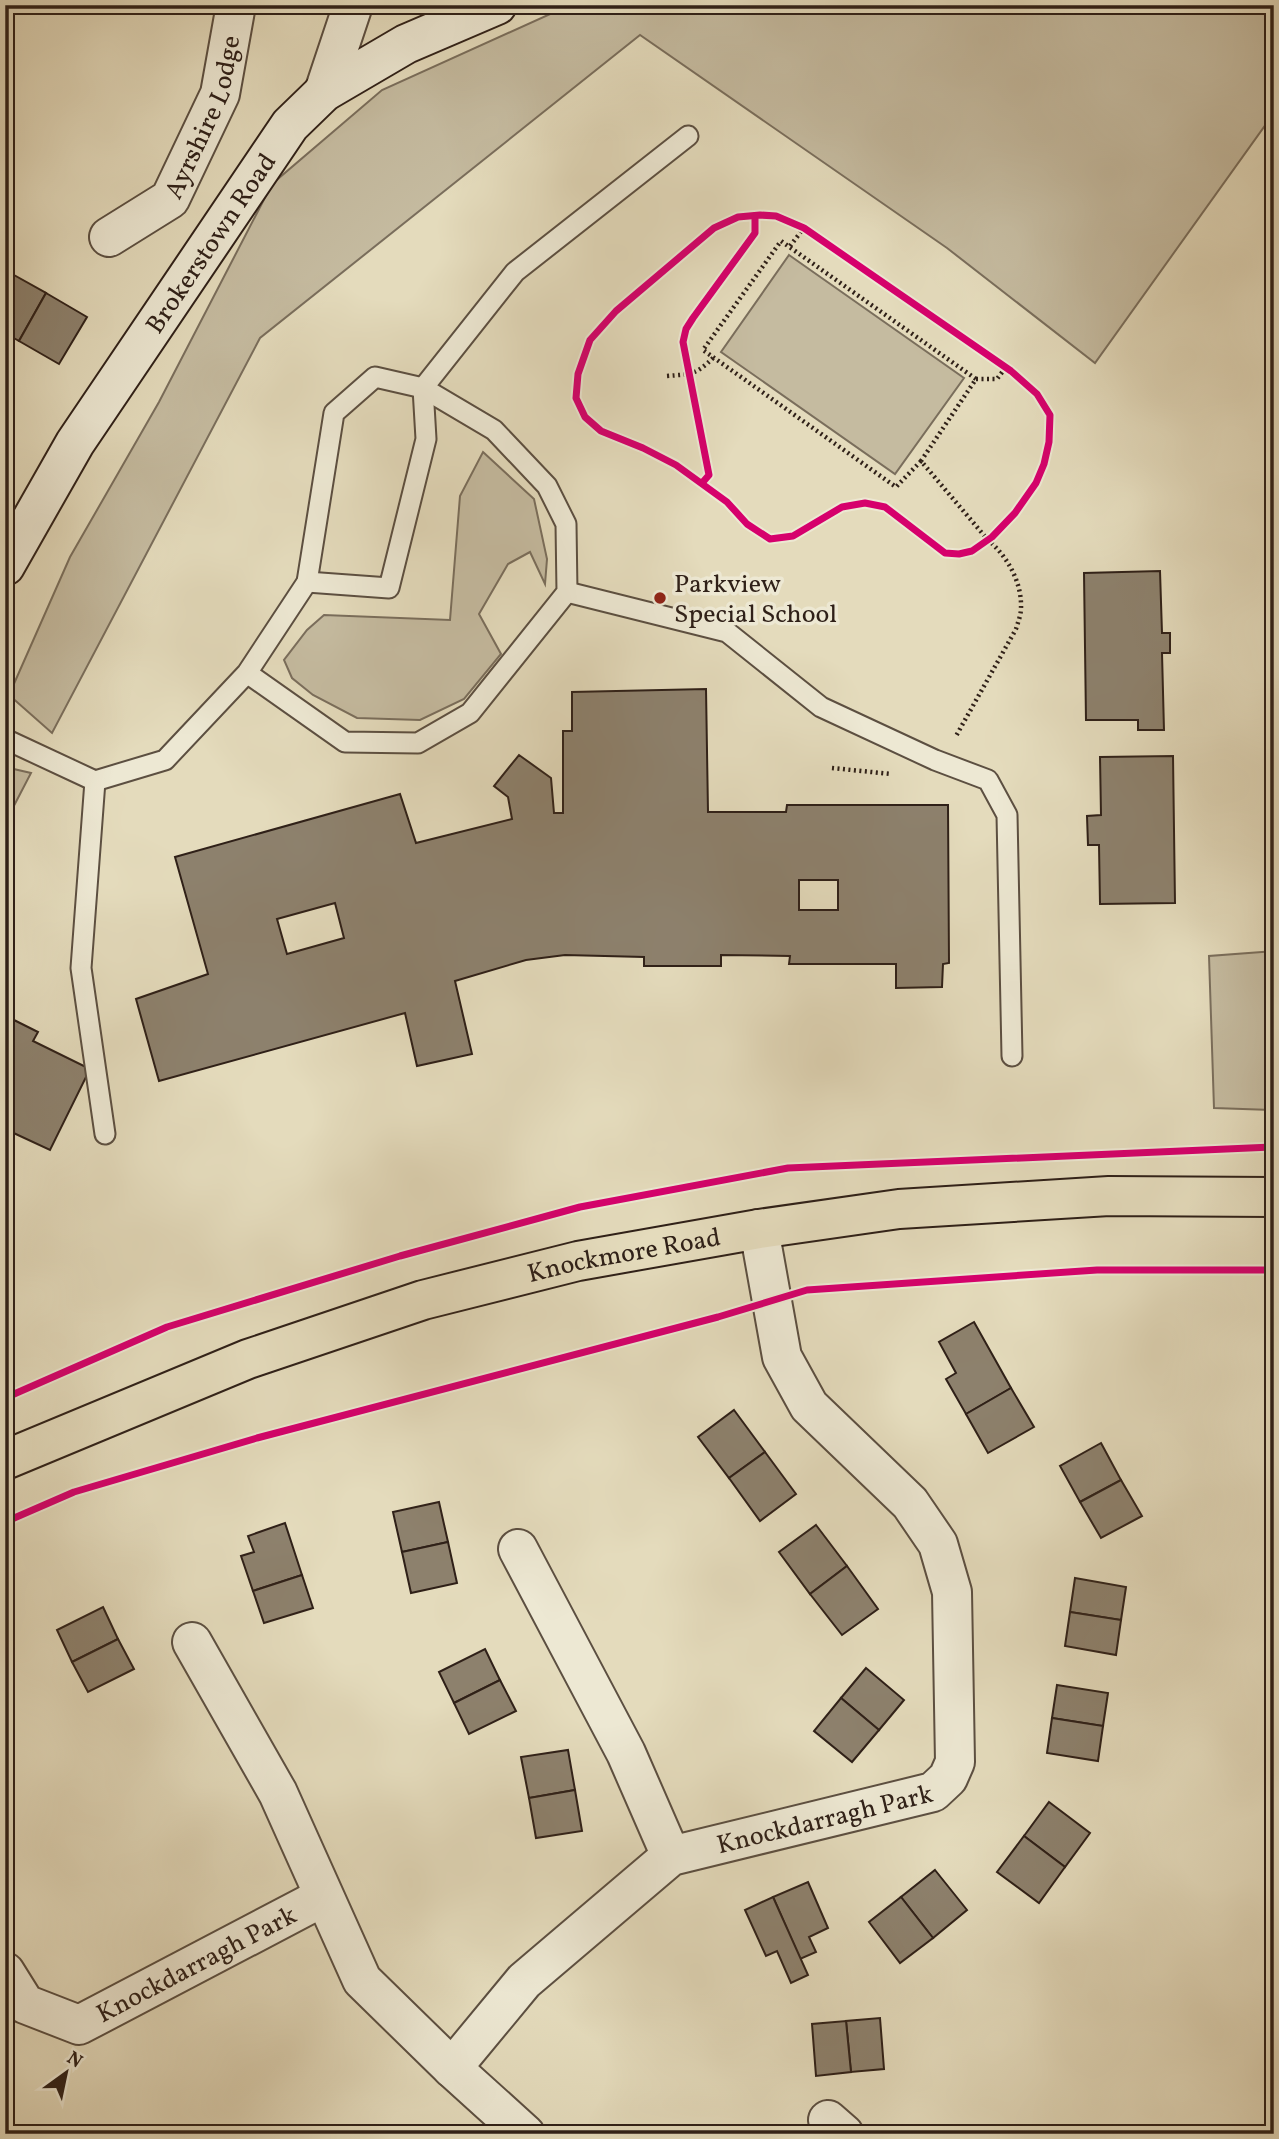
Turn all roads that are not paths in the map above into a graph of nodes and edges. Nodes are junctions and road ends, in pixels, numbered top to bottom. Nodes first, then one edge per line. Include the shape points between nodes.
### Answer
1 (236, 5) edge
2 (353, 5) edge
3 (497, 5) edge
4 (324, 92) junction
5 (688, 136) dead end
6 (109, 237) dead end
7 (422, 388) junction
8 (5, 566) edge
9 (307, 582) junction
10 (567, 592) junction
11 (247, 673) junction
12 (5, 739) edge
13 (95, 781) junction
14 (1013, 1056) dead end
15 (105, 1134) dead end
16 (1274, 1197) edge
17 (759, 1229) junction
18 (5, 1460) edge
19 (518, 1549) dead end
20 (192, 1642) dead end
21 (671, 1856) junction
22 (324, 1897) junction
23 (5, 1972) edge
24 (452, 2068) junction
25 (524, 2134) edge

1 - 6 street, Ayrshire Lodge via 220,94 170,199
2 - 4 street
3 - 4 street, Brokerstown Road via 406,44
4 - 8 street, Brokerstown Road via 290,125 220,225 75,443
5 - 7 lane via 515,272
7 - 9 lane via 375,377 334,414
7 - 9 lane via 426,439 389,588
7 - 10 lane via 494,430 547,485 566,524
9 - 11 lane
10 - 11 lane via 470,713 418,743 345,742
10 - 14 lane via 727,632 821,707 988,780 1007,815
11 - 13 lane via 164,760
12 - 13 lane
13 - 15 lane via 81,968
16 - 17 main road, Knockmore Road via 1109,1196 913,1208
17 - 18 main road, Knockmore Road via 578,1261 423,1300 248,1359
17 - 21 street, Knockdarragh Park via 782,1357 809,1406 910,1503 938,1544 952,1592 955,1762 948,1778 933,1792
19 - 21 street via 625,1753
20 - 22 street, Knockdarragh Park via 278,1793
21 - 24 street, Knockdarragh Park via 524,1982
22 - 23 street, Knockdarragh Park via 79,2025 25,2004
22 - 24 street, Knockdarragh Park via 362,1980
24 - 25 street, Knockdarragh Park

